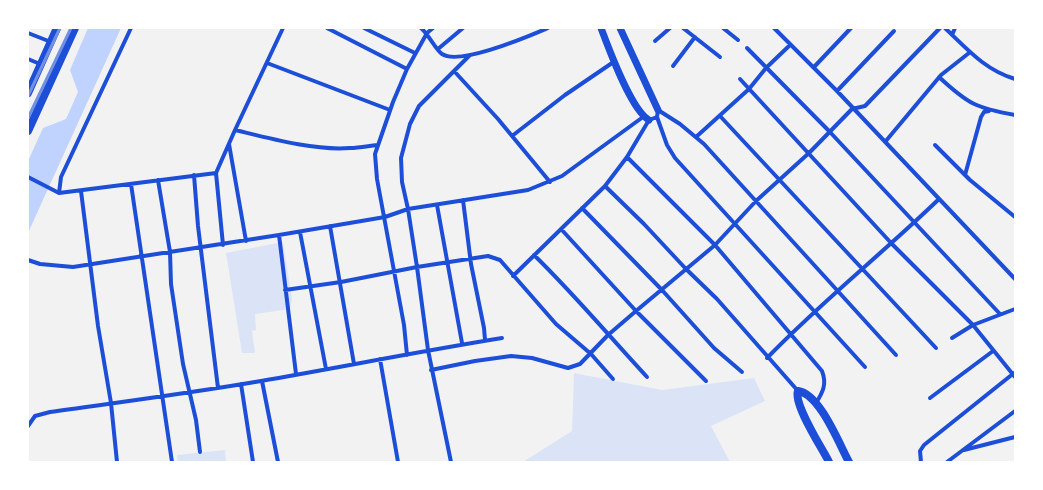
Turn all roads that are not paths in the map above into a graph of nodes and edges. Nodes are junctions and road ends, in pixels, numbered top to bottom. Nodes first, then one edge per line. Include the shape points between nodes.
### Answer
1 (57, 28) edge
2 (75, 28) edge
3 (131, 28) edge
4 (284, 28) edge
5 (327, 28) edge
6 (364, 28) edge
7 (421, 28) edge
8 (433, 28) edge
9 (463, 28) edge
10 (548, 28) edge
11 (600, 28) edge
12 (620, 28) edge
13 (670, 28) edge
14 (683, 28) edge
15 (723, 28) edge
16 (774, 28) edge
17 (851, 28) edge
18 (940, 28) edge
19 (945, 28) edge
20 (955, 28) edge
21 (894, 31) dead end
22 (28, 33) edge
23 (426, 33) junction
24 (952, 35) junction
25 (695, 38) junction
26 (738, 40) dead end
27 (655, 41) dead end
28 (51, 42) junction
29 (790, 45) junction
30 (746, 48) dead end
31 (438, 49) junction
32 (415, 53) junction
33 (969, 53) junction
34 (470, 55) junction
35 (720, 57) dead end
36 (28, 59) edge
37 (615, 61) junction
38 (267, 63) junction
39 (40, 64) junction
40 (673, 66) dead end
41 (814, 67) junction
42 (766, 68) junction
43 (407, 69) junction
44 (454, 71) junction
45 (939, 77) junction
46 (740, 79) dead end
47 (1015, 80) edge
48 (749, 89) junction
49 (837, 91) junction
50 (28, 93) edge
51 (852, 109) junction
52 (390, 110) junction
53 (991, 111) junction
54 (657, 114) junction
55 (1015, 115) edge
56 (720, 116) junction
57 (646, 118) junction
58 (28, 130) edge
59 (234, 130) junction
60 (829, 131) junction
61 (512, 136) junction
62 (696, 137) junction
63 (885, 142) junction
64 (229, 144) junction
65 (377, 145) junction
66 (935, 145) dead end
67 (809, 152) junction
68 (627, 157) junction
69 (216, 173) junction
70 (194, 175) junction
71 (965, 176) junction
72 (28, 178) edge
73 (778, 179) junction
74 (158, 180) junction
75 (550, 182) junction
76 (131, 184) junction
77 (605, 186) junction
78 (81, 191) junction
79 (59, 193) junction
80 (938, 199) junction
81 (463, 200) junction
82 (756, 201) junction
83 (437, 205) junction
84 (582, 208) junction
85 (408, 209) junction
86 (385, 217) junction
87 (1015, 217) edge
88 (915, 222) junction
89 (736, 224) junction
90 (330, 226) junction
91 (561, 229) junction
92 (300, 232) junction
93 (279, 235) junction
94 (246, 241) junction
95 (892, 244) junction
96 (223, 245) junction
97 (715, 246) junction
98 (201, 248) junction
99 (170, 252) junction
100 (534, 255) junction
101 (141, 256) junction
102 (470, 259) junction
103 (28, 260) edge
104 (446, 263) junction
105 (91, 264) junction
106 (417, 267) junction
107 (686, 269) junction
108 (863, 269) junction
109 (395, 271) junction
110 (513, 276) junction
111 (1014, 276) edge
112 (341, 282) junction
113 (310, 287) junction
114 (285, 290) junction
115 (662, 290) junction
116 (838, 291) junction
117 (1015, 309) edge
118 (636, 311) junction
119 (815, 311) junction
120 (1000, 314) junction
121 (974, 325) junction
122 (790, 334) junction
123 (608, 335) junction
124 (502, 338) dead end
125 (952, 338) dead end
126 (485, 340) junction
127 (462, 343) junction
128 (936, 348) dead end
129 (428, 350) junction
130 (993, 351) junction
131 (591, 354) junction
132 (407, 355) junction
133 (896, 355) dead end
134 (767, 358) junction
135 (380, 359) junction
136 (354, 364) junction
137 (865, 367) dead end
138 (326, 369) junction
139 (431, 370) junction
140 (742, 372) dead end
141 (296, 374) junction
142 (1014, 375) edge
143 (647, 377) dead end
144 (613, 379) dead end
145 (262, 381) junction
146 (706, 382) dead end
147 (241, 384) junction
148 (218, 388) junction
149 (798, 391) junction
150 (190, 393) junction
151 (162, 396) junction
152 (930, 398) dead end
153 (110, 403) junction
154 (816, 403) junction
155 (1015, 411) edge
156 (28, 426) edge
157 (1015, 437) edge
158 (962, 450) junction
159 (200, 452) dead end
160 (117, 462) edge
161 (172, 462) edge
162 (253, 462) edge
163 (278, 462) edge
164 (398, 462) edge
165 (451, 462) edge
166 (829, 462) edge
167 (849, 462) edge
168 (921, 462) edge
169 (946, 462) edge

1 - 28 main road
2 - 58 main road
3 - 79 street via 61,178
4 - 38 street
5 - 43 street
6 - 32 street
7 - 23 street
8 - 23 street
9 - 31 street
10 - 34 street
11 - 37 street
12 - 54 street
13 - 27 street
14 - 25 street
15 - 26 street
16 - 29 street
17 - 41 street
18 - 51 street via 865,106
19 - 24 street
20 - 24 street
21 - 49 street
22 - 28 street
23 - 31 street
23 - 32 street
24 - 33 street
25 - 35 street
25 - 40 street
28 - 39 main road
29 - 41 street
29 - 42 street
30 - 42 street
31 - 34 street via 448,57
32 - 43 street
33 - 45 street
33 - 47 street via 989,68
34 - 44 street
36 - 39 street
37 - 57 street via 626,88
37 - 61 street
38 - 52 street
38 - 59 street
39 - 50 main road
41 - 49 street
42 - 48 street
42 - 60 street
43 - 52 street
44 - 61 street
44 - 85 street via 418,106 410,124 401,158 402,182
45 - 53 street via 970,103
45 - 63 street
46 - 48 street
48 - 56 street
48 - 67 street
49 - 51 street
51 - 60 street
51 - 63 street
52 - 65 street
53 - 55 street
53 - 71 street via 984,112 981,117
54 - 57 street
54 - 62 street
54 - 89 street via 667,145 675,158
56 - 62 street
56 - 73 street
57 - 68 street
57 - 75 street
59 - 64 street
59 - 65 street via 322,147 348,149
60 - 67 street
60 - 88 street
61 - 75 street
62 - 82 street
63 - 80 street
64 - 69 street
64 - 94 street
65 - 86 street via 377,180
66 - 71 street
67 - 73 street
67 - 95 street
68 - 77 street
68 - 97 street
69 - 70 street
69 - 96 street
70 - 74 street
70 - 98 street
71 - 87 street
72 - 79 street
73 - 82 street
73 - 108 street via 829,236
74 - 76 street
74 - 99 street
75 - 81 street via 528,190
76 - 78 street
76 - 101 street
77 - 84 street
77 - 107 street
78 - 79 street
78 - 105 street
80 - 88 street
80 - 111 street
81 - 83 street
81 - 102 street
82 - 89 street
82 - 116 street
83 - 85 street
83 - 104 street
84 - 91 street
84 - 115 street
85 - 86 street
85 - 106 street
86 - 90 street
86 - 109 street
88 - 95 street
88 - 120 street
89 - 97 street
89 - 119 street
90 - 92 street
90 - 112 street
91 - 100 street
91 - 118 street
92 - 93 street
92 - 113 street
93 - 94 street
93 - 114 street
94 - 96 street
95 - 108 street
95 - 121 street
96 - 98 street
97 - 107 street
97 - 122 street
98 - 99 street
98 - 148 street
99 - 101 street
99 - 150 street via 171,284
100 - 110 street
100 - 123 street via 587,309
101 - 105 street
101 - 151 street
102 - 104 street
102 - 110 street via 488,256 500,260
102 - 126 street
103 - 105 street via 58,267
104 - 106 street
104 - 127 street
105 - 153 street
106 - 109 street
106 - 129 street
107 - 115 street
107 - 134 street via 717,298
108 - 116 street
108 - 128 street
109 - 112 street
109 - 132 street
110 - 131 street via 556,324
112 - 113 street
112 - 136 street
113 - 114 street
113 - 138 street
114 - 141 street
115 - 118 street
115 - 140 street via 714,348
116 - 119 street
116 - 133 street
117 - 120 street
118 - 123 street
118 - 146 street
119 - 122 street
119 - 137 street
120 - 121 street
121 - 125 street
121 - 130 street
122 - 134 street
122 - 154 street via 822,371 825,378 824,390
123 - 131 street
123 - 143 street
124 - 126 street
126 - 127 street
127 - 129 street
129 - 132 street
129 - 139 street
130 - 142 street
130 - 152 street
131 - 139 street via 574,368 511,356 475,360
131 - 144 street
132 - 135 street
134 - 149 street
135 - 136 street
135 - 164 street
136 - 138 street
138 - 141 street
139 - 165 street
141 - 145 street
142 - 168 street via 924,445 920,451
145 - 147 street
145 - 163 street
147 - 148 street
147 - 162 street
148 - 150 street
149 - 154 main road via 808,395
149 - 166 main road via 801,409
150 - 151 street
150 - 159 street
151 - 153 street
151 - 161 street
153 - 156 street via 42,413 35,416
153 - 160 street
154 - 167 main road
155 - 158 street
157 - 158 street
158 - 169 street

